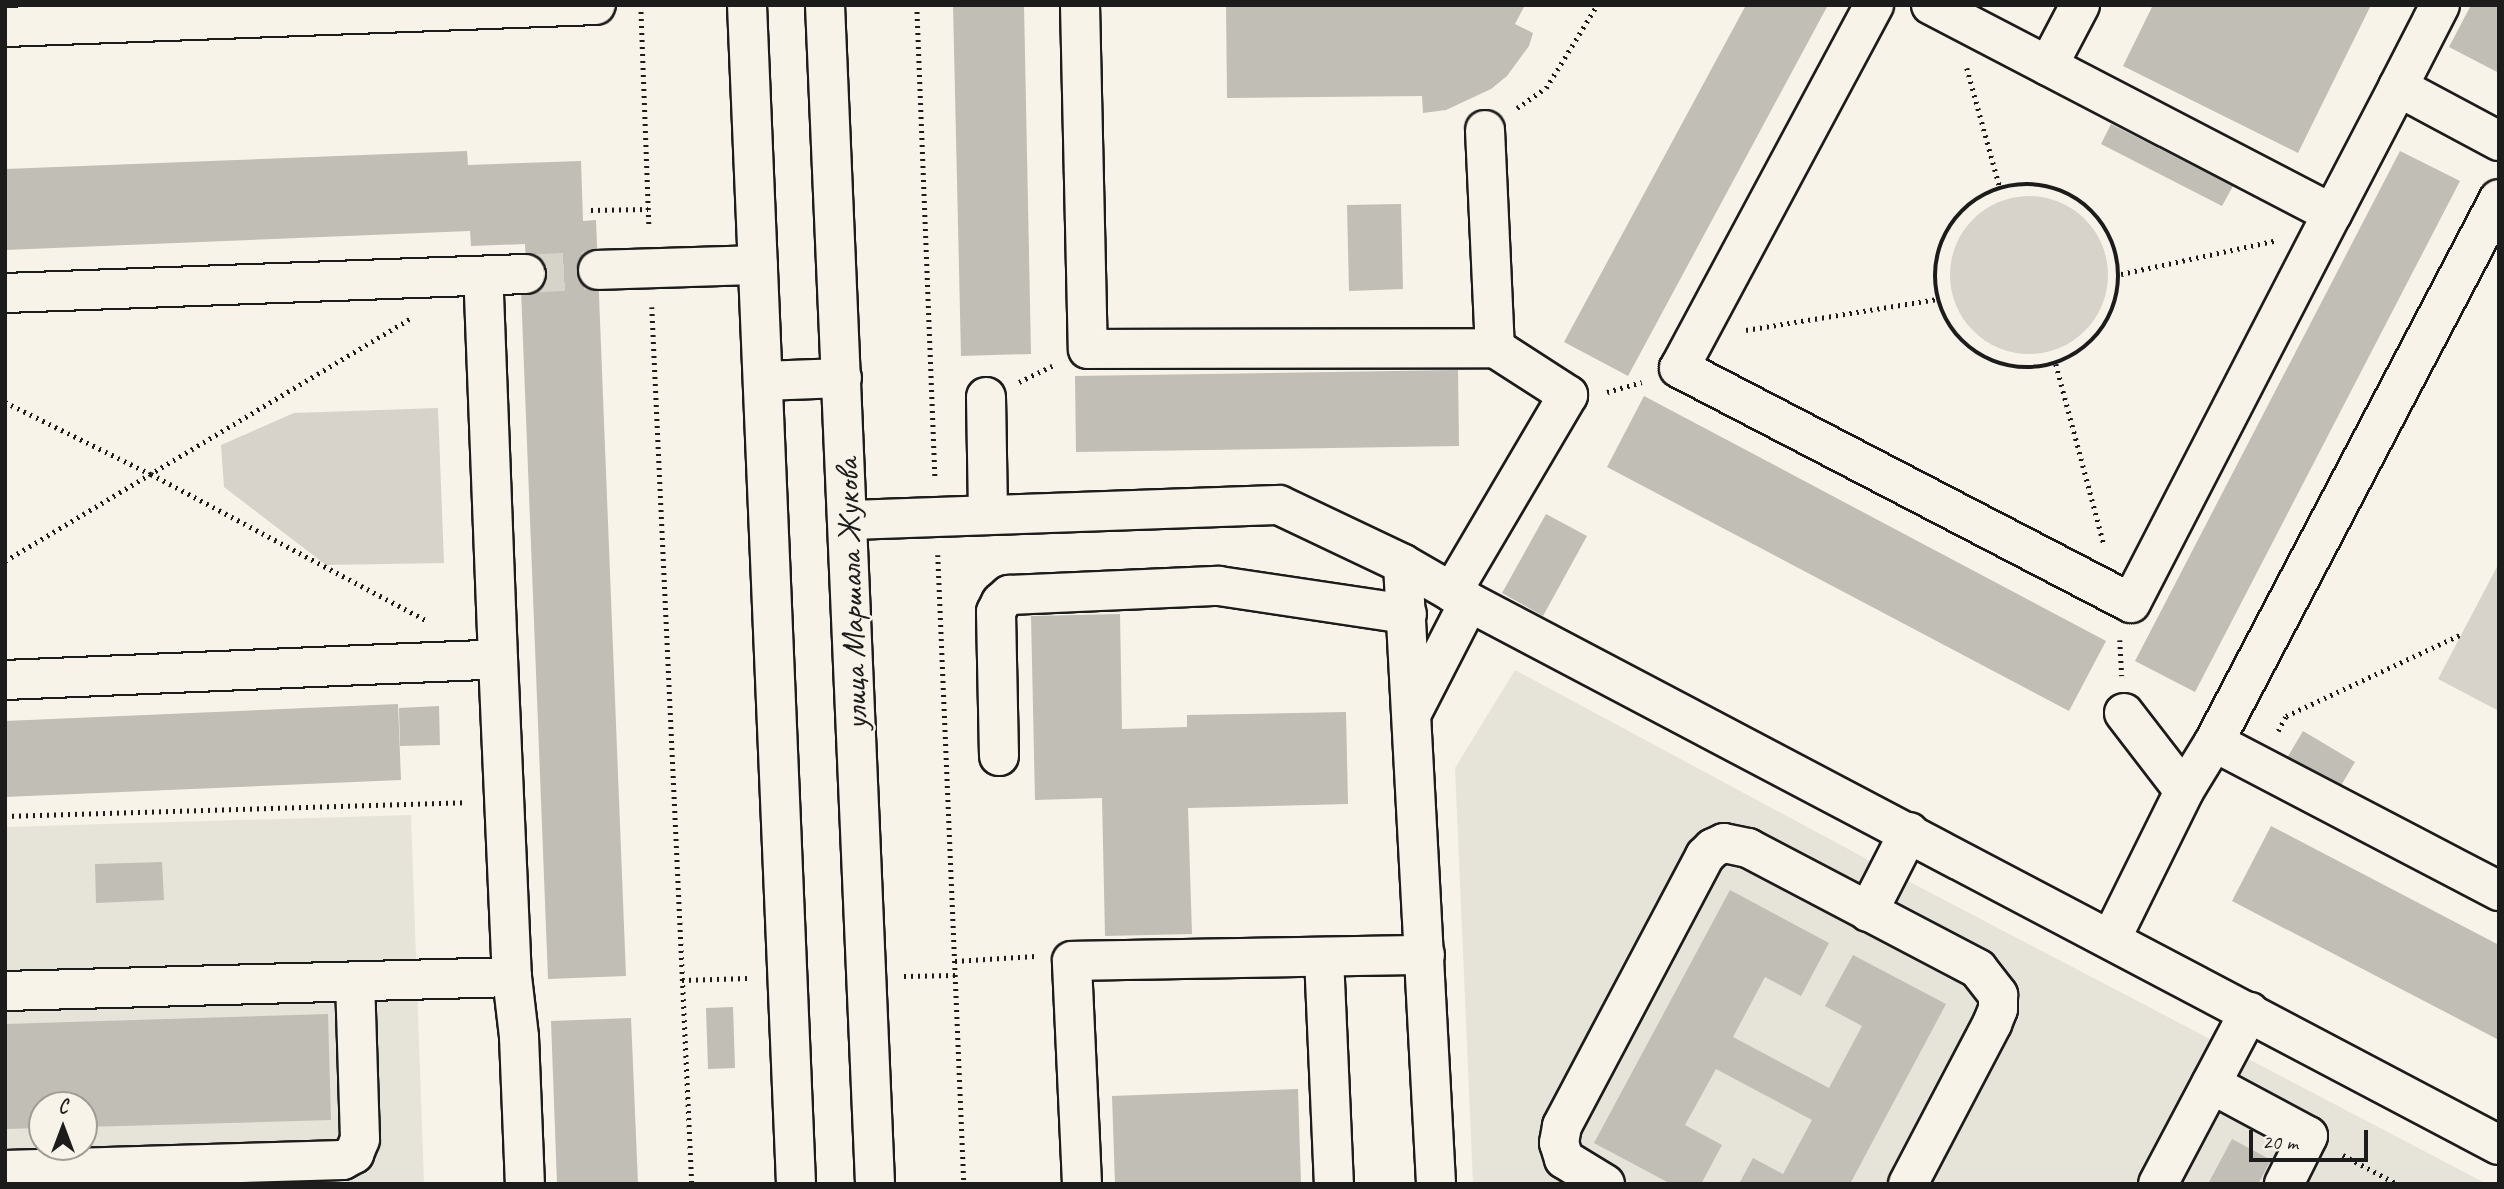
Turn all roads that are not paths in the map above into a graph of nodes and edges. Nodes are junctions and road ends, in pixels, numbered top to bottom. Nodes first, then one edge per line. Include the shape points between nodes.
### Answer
1 (747, 5) edge
2 (825, 5) edge
3 (1080, 5) edge
4 (1874, 5) edge
5 (1931, 5) edge
6 (2080, 5) edge
7 (2440, 5) edge
8 (576, 6) edge
9 (249, 12) edge
10 (5, 27) edge
11 (2048, 66) junction
12 (2398, 87) junction
13 (1485, 130) road end
14 (2499, 141) edge
15 (2499, 198) edge
16 (2332, 214) junction
17 (758, 265) junction
18 (598, 270) tunnel mouth
19 (526, 274) tunnel mouth
20 (483, 276) junction
21 (5, 293) edge
22 (1495, 348) junction
23 (842, 378) junction
24 (763, 382) junction
25 (986, 397) road end
26 (988, 514) junction
27 (849, 520) junction
28 (1403, 564) junction
29 (1460, 597) junction
30 (1407, 614) junction
31 (498, 659) junction
32 (5, 680) edge
33 (1412, 711) junction
34 (2124, 713) road end
35 (2214, 742) junction
36 (999, 756) dead end
37 (2184, 792) junction
38 (1909, 832) junction
39 (2499, 891) edge
40 (1868, 912) junction
41 (2111, 939) junction
42 (1424, 956) junction
43 (1324, 957) junction
44 (512, 977) junction
45 (355, 982) junction
46 (5, 991) edge
47 (2249, 1012) junction
48 (2211, 1084) junction
49 (2499, 1145) edge
50 (5, 1170) edge
51 (525, 1184) edge
52 (796, 1184) edge
53 (875, 1184) edge
54 (1082, 1184) edge
55 (1334, 1184) edge
56 (1436, 1184) edge
57 (1605, 1184) edge
58 (1908, 1184) edge
59 (2158, 1184) edge
60 (2284, 1184) edge

1 - 17 main road
2 - 23 main road, улица Маршала Жукова
3 - 22 main road via 1088,349
4 - 16 main road via 1687,353 2131,603
5 - 11 main road
6 - 11 main road
7 - 12 main road
8 - 9 main road
9 - 10 main road
11 - 16 main road
12 - 14 main road
12 - 16 main road
13 - 22 main road
15 - 35 main road
17 - 18 main road
17 - 24 main road
19 - 20 main road
20 - 21 main road
20 - 31 main road
22 - 29 main road via 1568,395
23 - 24 main road
23 - 27 main road, улица Маршала Жукова
24 - 52 main road
25 - 26 main road
26 - 27 main road
26 - 28 main road via 1279,505
27 - 53 main road, улица Маршала Жукова
28 - 29 main road
28 - 30 main road
29 - 33 main road
29 - 38 main road
30 - 33 main road
30 - 36 main road via 1219,586 1009,595 996,612
31 - 32 main road
31 - 44 main road
33 - 42 main road
34 - 37 main road
35 - 37 main road
35 - 39 main road
37 - 41 main road
38 - 40 main road
38 - 41 main road
40 - 57 main road via 1748,848 1724,843 1705,856 1562,1126 1559,1143 1564,1159
40 - 58 main road via 1978,969 1998,995 1992,1024
41 - 47 main road
42 - 43 main road
42 - 56 main road
43 - 54 main road via 1072,961
43 - 55 main road
44 - 45 main road
44 - 51 main road
45 - 46 main road
45 - 50 main road via 360,1139 354,1154 344,1160
47 - 48 main road
47 - 49 main road
48 - 59 main road
48 - 60 main road via 2308,1136

